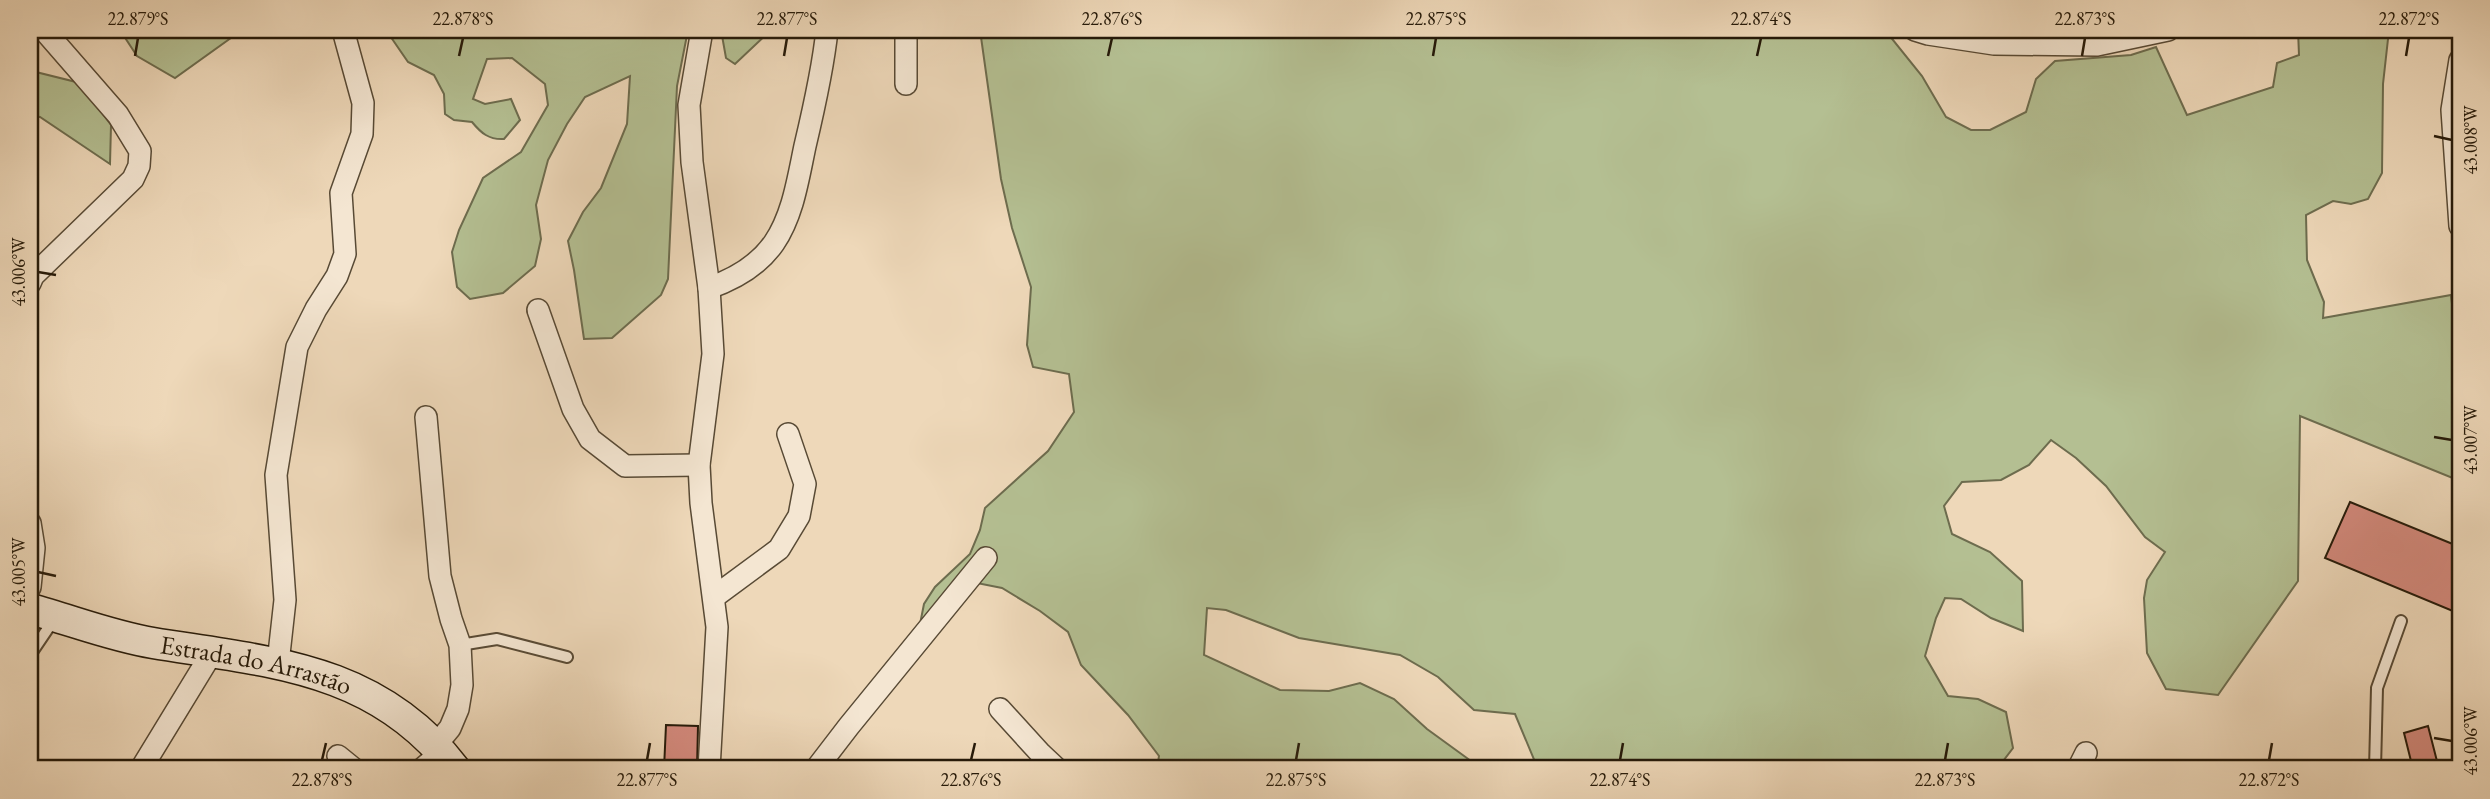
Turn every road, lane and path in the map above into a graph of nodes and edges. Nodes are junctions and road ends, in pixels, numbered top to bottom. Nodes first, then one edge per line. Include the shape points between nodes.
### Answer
1 (44, 30) edge
2 (702, 30) edge
3 (827, 30) edge
4 (906, 30) edge
5 (1915, 30) edge
6 (2168, 30) edge
7 (345, 40) edge
8 (2460, 60) edge
9 (906, 84) dead end
10 (2458, 136) edge
11 (2460, 226) edge
12 (30, 284) edge
13 (709, 288) junction
14 (538, 310) dead end
15 (426, 417) dead end
16 (788, 433) dead end
17 (699, 465) junction
18 (30, 523) edge
19 (986, 558) dead end
20 (30, 587) edge
21 (714, 597) junction
22 (42, 614) edge
23 (2401, 621) dead end
24 (460, 645) junction
25 (213, 651) junction
26 (30, 655) edge
27 (567, 657) dead end
28 (278, 663) junction
29 (1000, 709) dead end
30 (439, 759) edge
31 (141, 769) edge
32 (709, 769) edge
33 (816, 769) edge
34 (1057, 769) edge
35 (2375, 769) edge

1 - 12 street via 118,115 140,151 132,179
2 - 13 street via 689,105
3 - 13 street via 788,218 756,263
4 - 9 street
5 - 6 street via 1994,44 2097,46
7 - 28 street via 363,103 362,134 341,193 345,254 297,347 276,475 285,600
8 - 10 street via 2452,110
10 - 11 street
13 - 17 street via 713,354
14 - 17 street via 573,409 590,439 625,466
15 - 24 street via 440,576
16 - 21 street via 805,484 799,516 779,549
17 - 21 street
18 - 20 street via 34,548
19 - 33 street
21 - 32 street via 717,627
22 - 25 street, Estrada do Arrastão via 152,643
22 - 26 lane
23 - 35 lane via 2377,688
24 - 27 lane via 497,639
24 - 30 street via 458,709
25 - 28 street, Estrada do Arrastão
25 - 31 street
28 - 30 street, Estrada do Arrastão via 317,674 394,710 418,727
29 - 34 street

